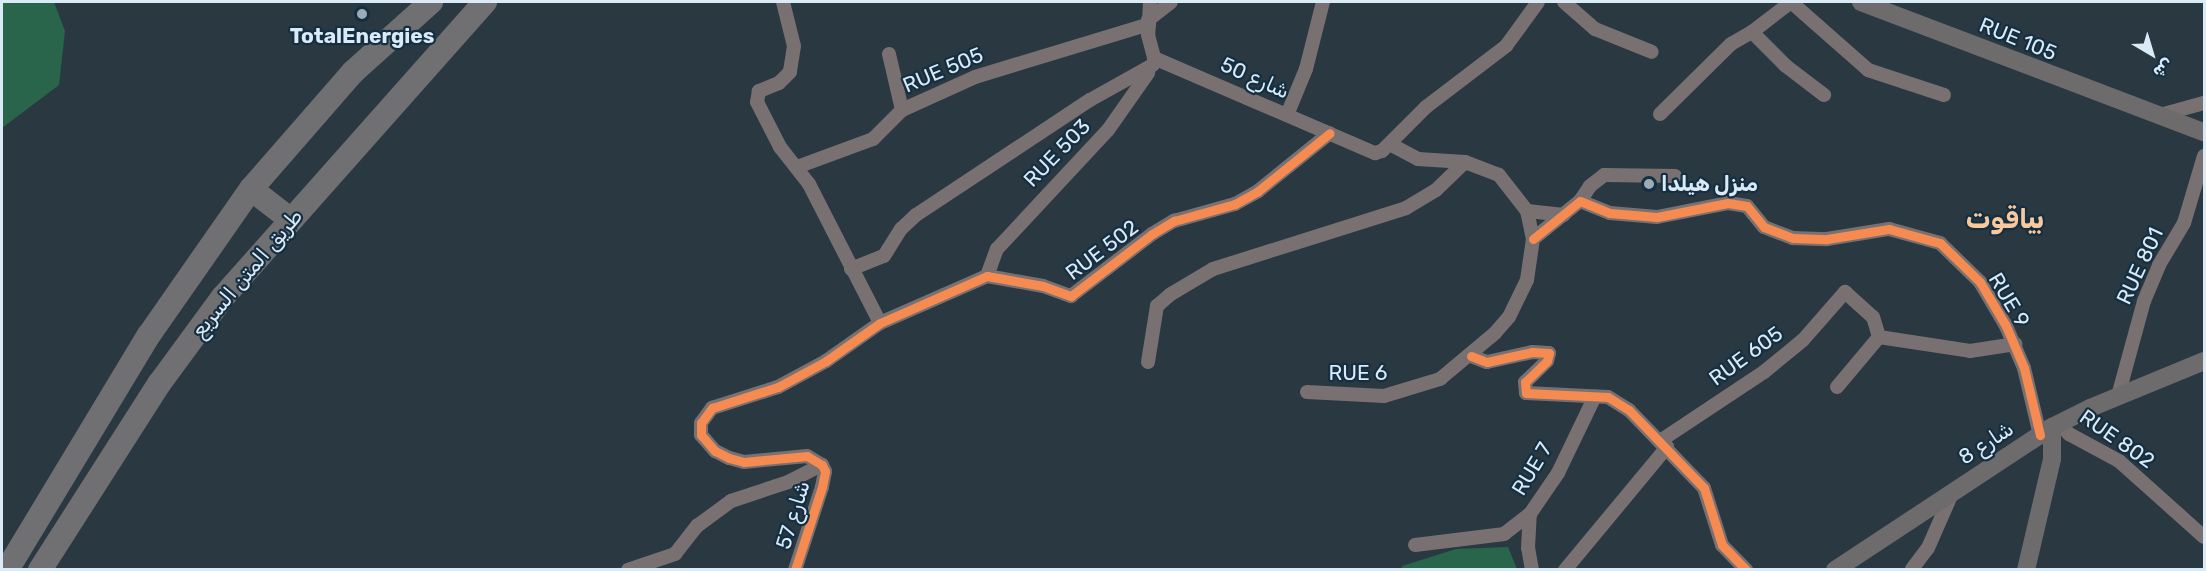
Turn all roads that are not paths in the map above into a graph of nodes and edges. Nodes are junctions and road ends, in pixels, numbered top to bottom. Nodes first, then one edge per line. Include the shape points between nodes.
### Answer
1 (431, 2) edge
2 (485, 2) edge
3 (783, 2) edge
4 (1150, 2) edge
5 (1171, 2) edge
6 (1323, 2) edge
7 (1538, 2) edge
8 (1564, 2) edge
9 (1791, 2) edge
10 (1861, 2) edge
11 (1149, 22) junction
12 (1752, 32) junction
13 (1652, 52) dead end
14 (889, 54) dead end
15 (1154, 61) junction
16 (1824, 95) dead end
17 (1944, 95) dead end
18 (2205, 103) edge
19 (902, 110) junction
20 (1660, 114) dead end
21 (1287, 115) junction
22 (2160, 115) junction
23 (2205, 132) edge
24 (1330, 133) junction
25 (1390, 144) junction
26 (2205, 156) edge
27 (1466, 162) junction
28 (797, 167) junction
29 (1675, 176) dead end
30 (251, 189) junction
31 (1580, 201) junction
32 (1527, 211) junction
33 (1564, 215) junction
34 (290, 219) junction
35 (1533, 239) junction
36 (851, 269) junction
37 (987, 276) junction
38 (880, 323) junction
39 (1879, 337) junction
40 (2015, 345) junction
41 (1471, 356) junction
42 (2205, 361) edge
43 (1148, 362) dead end
44 (1837, 387) dead end
45 (1307, 392) dead end
46 (1595, 396) junction
47 (2118, 396) junction
48 (2050, 429) junction
49 (1664, 444) junction
50 (822, 465) junction
51 (1953, 491) junction
52 (1530, 514) junction
53 (1504, 534) junction
54 (2205, 537) edge
55 (1415, 545) dead end
56 (1528, 548) junction
57 (1912, 569) edge
58 (7, 570) edge
59 (40, 570) edge
60 (628, 570) edge
61 (795, 570) edge
62 (1532, 570) edge
63 (1565, 570) edge
64 (1746, 570) edge
65 (1835, 570) edge
66 (2026, 570) edge

1 - 30 highway, طريق المتن السريع via 353,72
2 - 34 highway, طريق المتن السريع
3 - 28 street via 794,46 790,72 779,83 759,91 757,102 780,147
4 - 11 street
5 - 11 street
6 - 21 street via 1306,69
7 - 25 street via 1511,41 1426,107
8 - 13 street via 1595,29
9 - 12 street
9 - 17 street via 1868,70
10 - 22 street, RUE 105
11 - 15 street
11 - 19 street, RUE 505 via 975,77
12 - 16 street via 1786,66
12 - 20 street via 1724,50
14 - 19 street
15 - 21 street, شارع 50
15 - 36 street via 916,215 901,229 884,256
15 - 37 street, RUE 503 via 1108,130 997,249
18 - 22 street
19 - 28 street, RUE 505 via 873,139
21 - 24 street, شارع 50
22 - 23 street
24 - 25 street, شارع 50 via 1368,152 1382,151
24 - 37 street, RUE 502 via 1258,191 1235,204 1174,221 1071,296 1043,286
25 - 27 street via 1418,159
26 - 47 street, RUE 801 via 2184,223 2159,265 2144,301
27 - 32 street via 1499,175
27 - 43 street via 1436,190 1390,215 1213,269 1186,284 1157,306
28 - 36 street
29 - 31 street via 1604,176 1590,186
30 - 34 highway
30 - 58 highway, طريق المتن السريع via 149,335
31 - 33 street
31 - 40 street, RUE 9 via 1610,213 1657,217 1728,203 1747,206 1764,227 1793,238 1827,239 1889,229 1940,243 1980,282
32 - 33 street
32 - 35 street, RUE 6
33 - 35 street
34 - 59 highway, طريق المتن السريع via 223,297 159,384
35 - 41 street, RUE 6 via 1529,270 1519,299 1502,325
36 - 38 street
37 - 38 street
38 - 50 street, شارع 57 via 799,377 720,403 701,423 702,435 715,451 744,462 807,456
39 - 40 street via 1970,351
39 - 44 street
39 - 49 street, RUE 605 via 1874,317 1845,292 1810,333 1764,372
40 - 48 street, RUE 9
41 - 45 street, RUE 6 via 1440,379 1403,393 1365,397
41 - 46 street via 1487,362 1532,352 1549,353 1547,361 1526,382 1526,393
42 - 47 street, شارع 8
46 - 49 street via 1608,397 1629,410
46 - 52 street, RUE 7 via 1558,473
47 - 48 street, شارع 8
48 - 51 street, شارع 8
48 - 54 street, RUE 802 via 2069,434 2119,461
48 - 66 street via 2052,459
49 - 63 street, RUE 605
49 - 64 street via 1704,488 1722,545
50 - 60 street via 788,482 731,501 697,526 675,554
50 - 61 street, شارع 57 via 822,487
51 - 57 street via 1928,549
51 - 65 street, شارع 8
52 - 53 street
52 - 56 street, RUE 7
53 - 55 street
53 - 56 street
56 - 62 street, RUE 7

